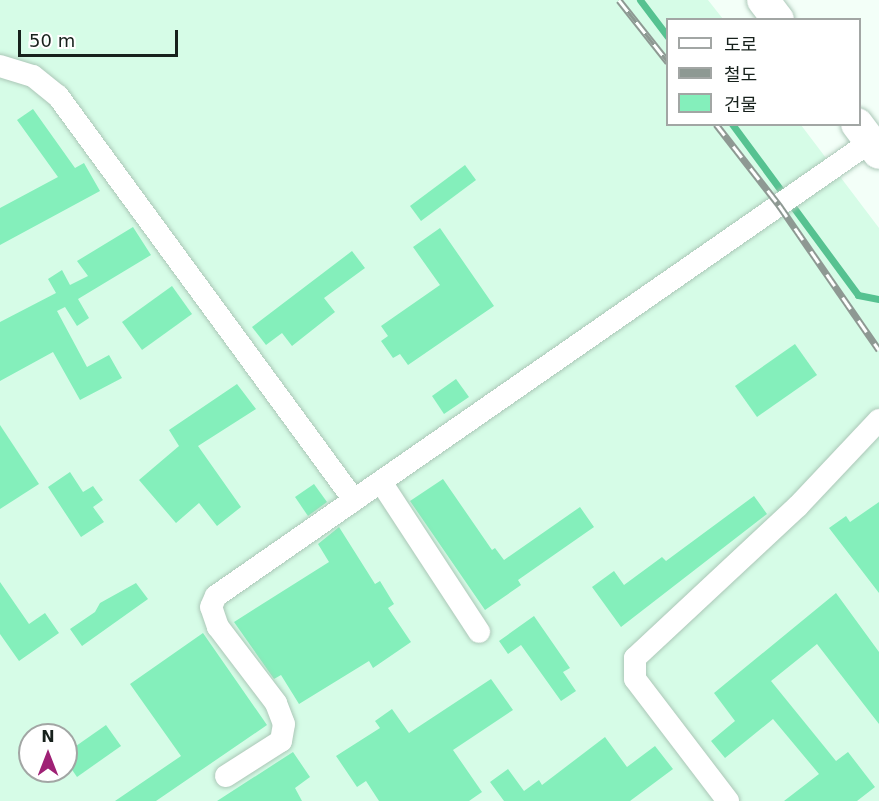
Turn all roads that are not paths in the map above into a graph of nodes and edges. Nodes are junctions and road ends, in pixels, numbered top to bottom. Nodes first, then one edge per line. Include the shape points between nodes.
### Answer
1 (763, 0) edge
2 (776, 18) edge
3 (0, 66) edge
4 (869, 140) edge
5 (879, 420) edge
6 (381, 482) junction
7 (354, 500) junction
8 (479, 632) dead end
9 (226, 777) dead end
10 (728, 801) edge

1 - 2 main road
3 - 7 street via 33,76 58,96
4 - 6 street
5 - 10 street via 798,506 635,658 635,679
6 - 7 street
6 - 8 street
7 - 9 street via 216,596 211,607 218,627 276,703 284,724 281,741

